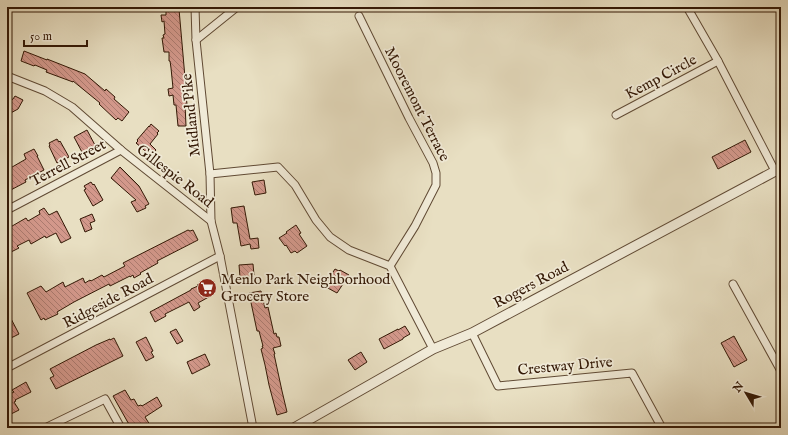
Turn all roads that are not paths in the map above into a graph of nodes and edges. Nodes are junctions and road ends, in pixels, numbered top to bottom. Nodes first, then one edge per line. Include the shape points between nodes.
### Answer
1 (195, 7) edge
2 (237, 7) edge
3 (687, 7) edge
4 (359, 16) dead end
5 (196, 40) junction
6 (718, 61) junction
7 (7, 76) edge
8 (616, 115) dead end
9 (121, 150) junction
10 (778, 169) edge
11 (210, 174) junction
12 (7, 210) edge
13 (210, 221) junction
14 (220, 256) junction
15 (390, 266) junction
16 (733, 284) dead end
17 (472, 333) junction
18 (433, 348) junction
19 (7, 368) edge
20 (781, 371) edge
21 (45, 428) edge
22 (121, 428) edge
23 (253, 428) edge
24 (294, 428) edge
25 (662, 428) edge

1 - 5 street, Midland Pike
2 - 5 street
3 - 6 street
4 - 15 street, Mooremont Terrace via 436,173 436,185
5 - 11 street, Midland Pike
6 - 8 street, Kemp Circle
6 - 10 street
7 - 9 street, Gillespie Road via 46,91 72,107
9 - 12 street, Terrell Street
9 - 13 street, Gillespie Road
10 - 17 street, Rogers Road
11 - 13 street, Midland Pike
11 - 15 street via 278,167 295,185 316,220 330,237 349,250
13 - 14 street, Gillespie Road
14 - 19 street, Ridgeside Road
14 - 23 street, Gillespie Road
15 - 18 street
16 - 20 street
17 - 18 street, Rogers Road
17 - 25 street, Crestway Drive via 498,386 632,374
18 - 24 street, Rogers Road
21 - 22 street via 105,399

